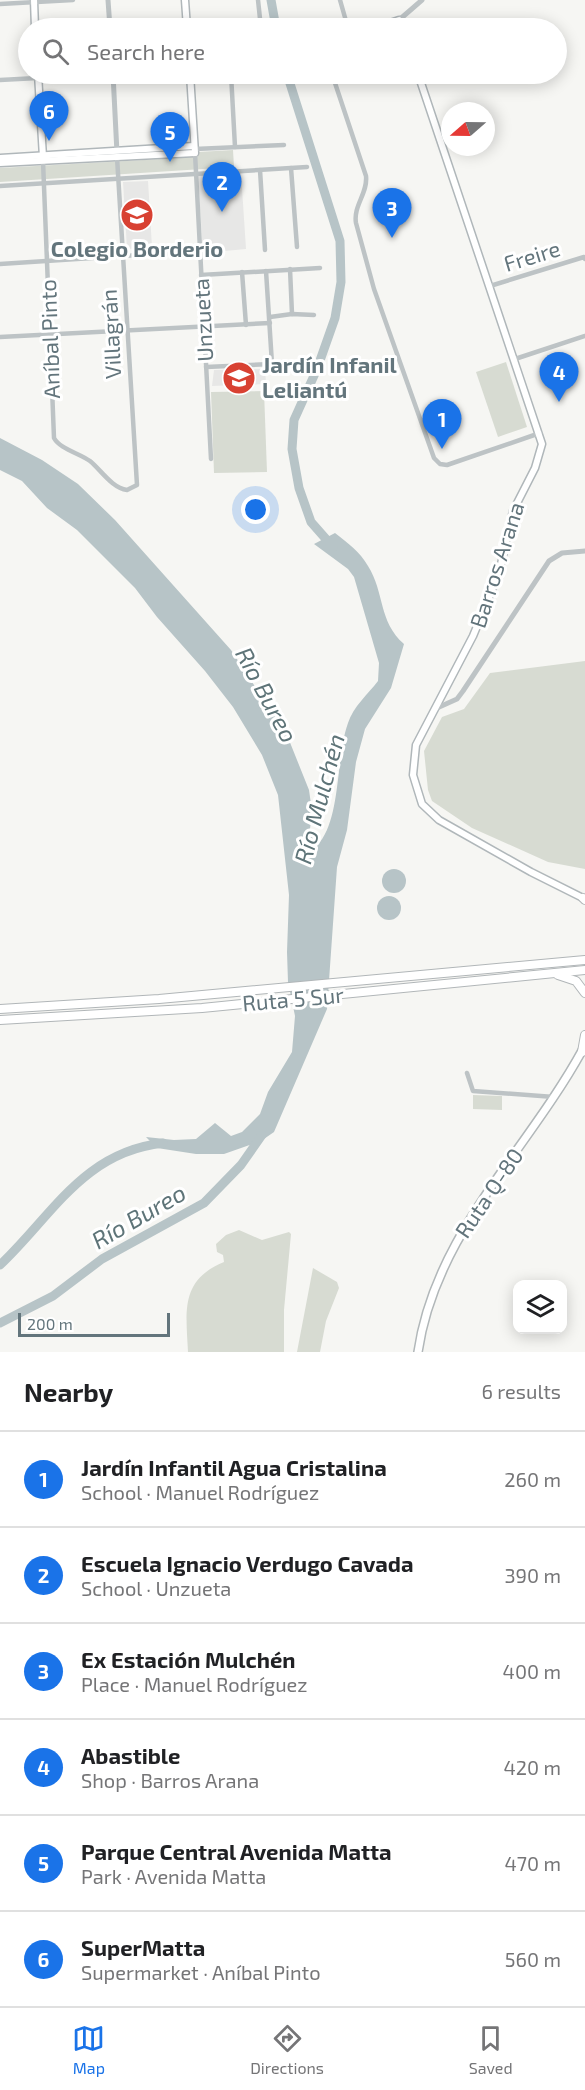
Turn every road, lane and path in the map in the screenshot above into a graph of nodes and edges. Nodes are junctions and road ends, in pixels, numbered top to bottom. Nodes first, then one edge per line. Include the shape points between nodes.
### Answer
1 (73, 0) edge
2 (108, 0) edge
3 (185, 0) edge
4 (258, 0) edge
5 (340, 0) edge
6 (422, 0) edge
7 (34, 1) edge
8 (0, 4) edge
9 (35, 18) edge
10 (109, 18) edge
11 (186, 18) edge
12 (260, 18) edge
13 (345, 18) edge
14 (401, 18) edge
15 (18, 78) edge
16 (0, 80) edge
17 (38, 84) edge
18 (114, 84) edge
19 (191, 84) edge
20 (232, 84) edge
21 (335, 84) edge
22 (421, 84) edge
23 (284, 145) dead end
24 (236, 147) junction
25 (195, 149) junction
26 (117, 154) junction
27 (0, 158) edge
28 (43, 158) junction
29 (0, 163) edge
30 (307, 167) dead end
31 (291, 168) junction
32 (260, 170) junction
33 (196, 174) junction
34 (118, 179) junction
35 (44, 183) junction
36 (0, 186) edge
37 (297, 247) dead end
38 (265, 250) dead end
39 (200, 251) junction
40 (123, 256) junction
41 (585, 258) edge
42 (47, 261) junction
43 (0, 264) edge
44 (320, 268) dead end
45 (290, 269) junction
46 (266, 271) junction
47 (242, 273) junction
48 (201, 275) junction
49 (490, 286) junction
50 (292, 314) junction
51 (314, 315) dead end
52 (270, 317) junction
53 (270, 323) junction
54 (246, 325) junction
55 (203, 327) junction
56 (127, 331) junction
57 (51, 335) junction
58 (585, 336) edge
59 (0, 337) edge
60 (516, 359) junction
61 (206, 367) junction
62 (54, 425) joint
63 (540, 433) junction
64 (211, 459) dead end
65 (585, 551) edge
66 (437, 708) junction
67 (584, 899) edge
68 (585, 954) edge
69 (585, 960) edge
70 (559, 962) junction
71 (585, 970) edge
72 (550, 974) junction
73 (585, 993) edge
74 (0, 1009) edge
75 (0, 1020) edge
76 (585, 1035) edge
77 (583, 1049) edge
78 (467, 1073) dead end
79 (554, 1097) junction
80 (418, 1352) edge

1 - 7 street
2 - 10 street
3 - 11 main road
4 - 12 street
5 - 13 street
6 - 14 street
7 - 8 street
7 - 9 main road
15 - 16 street
17 - 28 main road, Aníbal Pinto
18 - 26 street, Villagrán
19 - 25 main road, Unzueta
20 - 24 street
21 - 63 street via 366,180 354,215 356,223 374,289 434,458 447,465
22 - 49 main road, Barros Arana
23 - 24 street
24 - 25 street
25 - 26 main road
25 - 33 street, Unzueta
26 - 28 main road
26 - 34 street, Villagrán
27 - 28 main road
28 - 29 main road
28 - 35 street, Aníbal Pinto
30 - 31 street
31 - 32 street
31 - 37 street
32 - 33 street
32 - 38 street
33 - 34 street
33 - 39 street, Unzueta
34 - 35 street
34 - 40 street, Villagrán
35 - 36 street
35 - 42 street, Aníbal Pinto
39 - 40 street
39 - 48 street, Unzueta
40 - 42 street
40 - 56 street, Villagrán
41 - 49 street, Freire
42 - 43 street
42 - 57 street, Aníbal Pinto
44 - 45 street
45 - 46 street
45 - 50 street
46 - 47 street
46 - 52 street
47 - 48 street
47 - 54 street
48 - 55 street, Unzueta
49 - 60 main road, Barros Arana
50 - 51 street
50 - 52 street
52 - 53 street
53 - 54 street
53 - 61 street via 272,364
54 - 55 street
55 - 56 street
55 - 61 street, Unzueta
56 - 57 street
56 - 62 street, Villagrán via 136,484 130,490 118,488 83,457 58,444
57 - 59 street
57 - 62 street, Aníbal Pinto
58 - 60 street
60 - 63 main road, Barros Arana
61 - 64 street, Unzueta
63 - 66 main road, Barros Arana via 541,453 513,511 494,586 466,654
65 - 66 street via 562,553 549,561 457,699
66 - 67 main road, Barros Arana via 419,738 413,760 414,782 425,808 455,830
68 - 70 highway
69 - 70 highway, Ruta 5 Sur
70 - 74 highway, Ruta 5 Sur
71 - 72 highway, Ruta 5 Sur
72 - 73 highway via 573,979
72 - 75 highway, Ruta 5 Sur via 242,1004
76 - 77 highway
77 - 79 main road, Ruta Q-80
78 - 79 street via 473,1091
79 - 80 main road, Ruta Q-80 via 452,1249 430,1298

